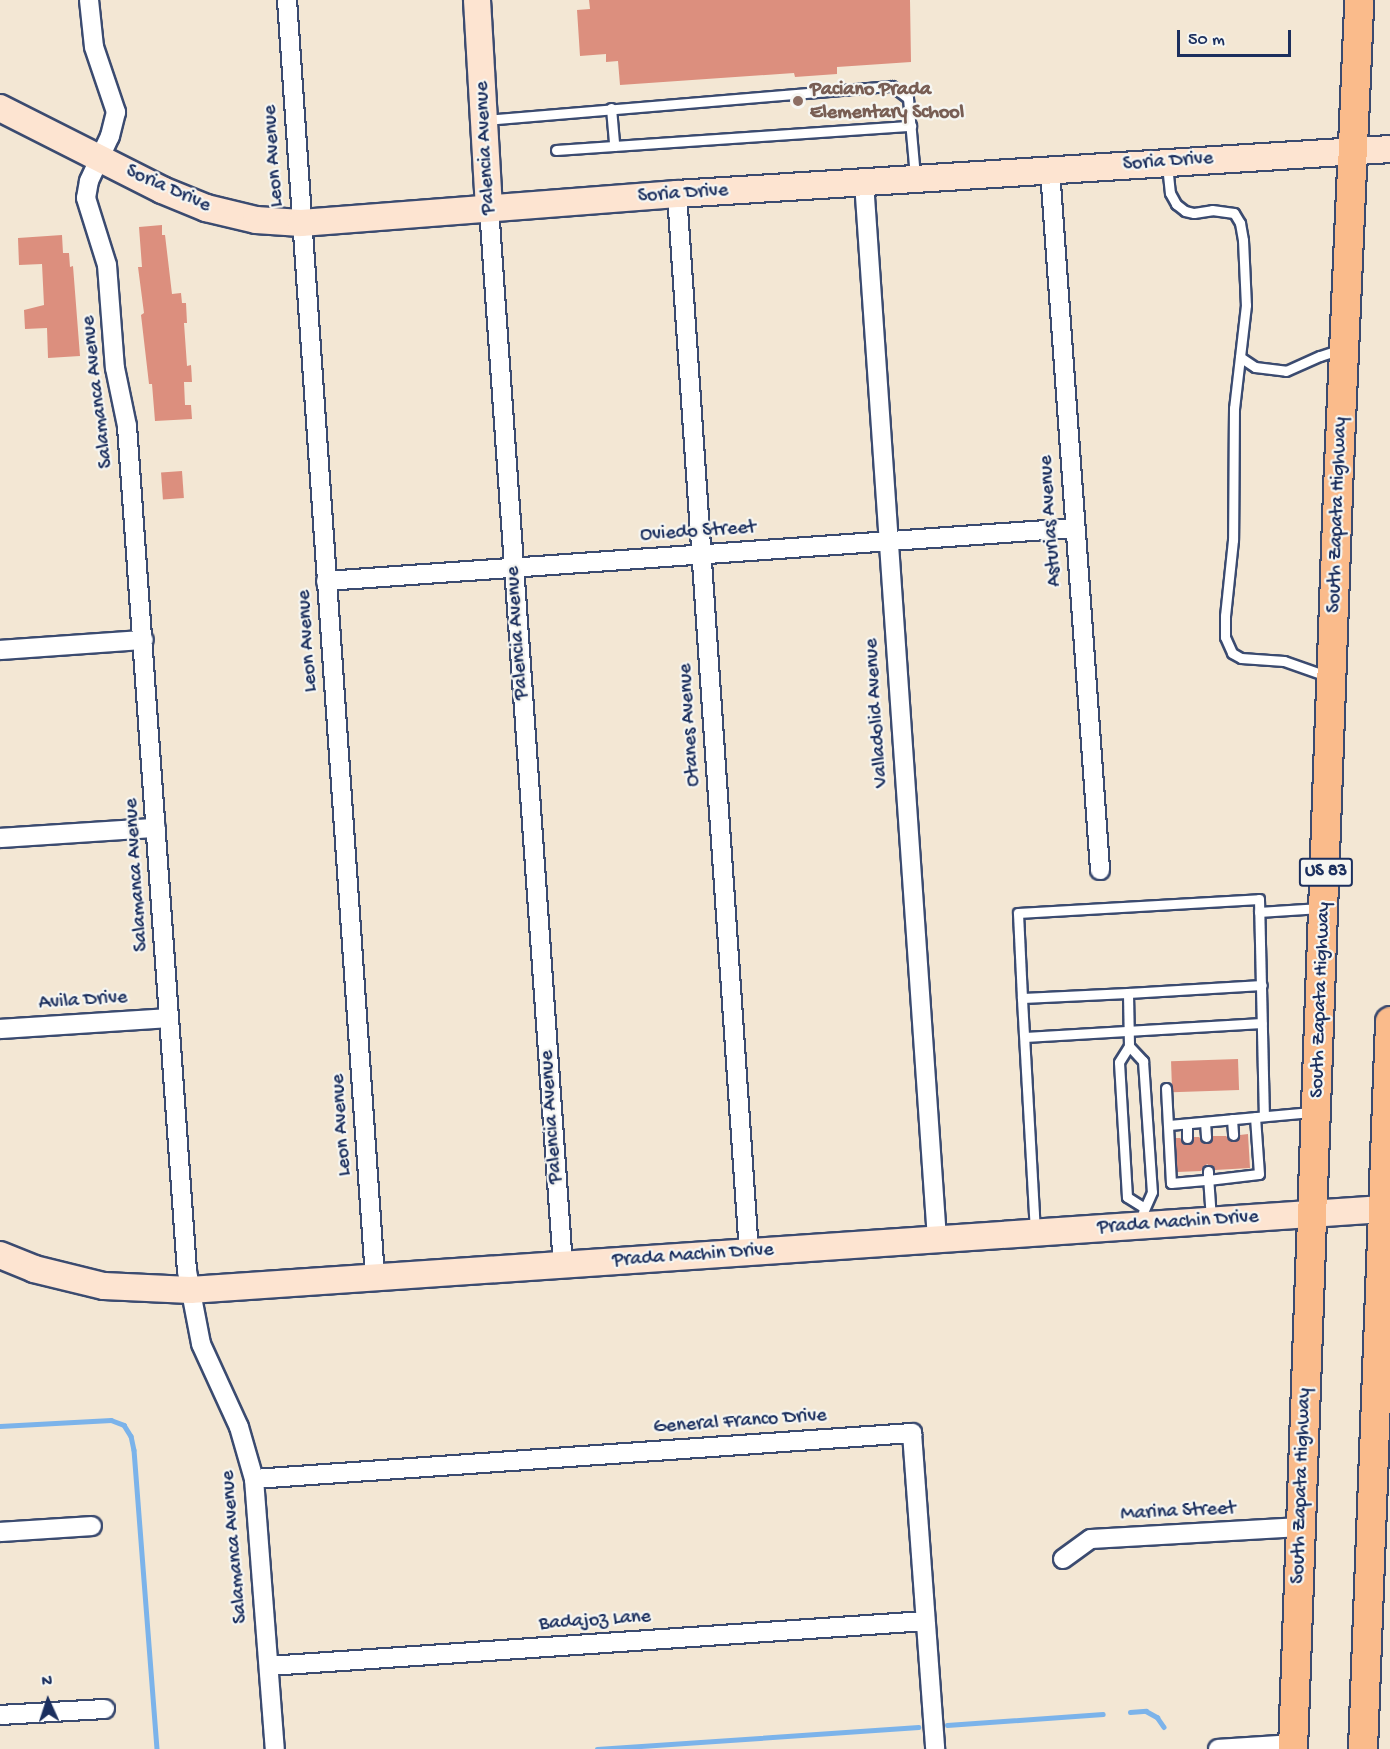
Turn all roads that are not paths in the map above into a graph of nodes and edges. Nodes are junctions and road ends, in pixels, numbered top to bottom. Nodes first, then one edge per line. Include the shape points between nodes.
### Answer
1 (89, 0) edge
2 (287, 0) edge
3 (477, 0) edge
4 (1359, 0) edge
5 (0, 108) edge
6 (611, 108) junction
7 (484, 120) junction
8 (911, 126) junction
9 (614, 146) junction
10 (1390, 149) edge
11 (556, 150) dead end
12 (1353, 151) junction
13 (100, 158) junction
14 (1167, 162) junction
15 (1050, 170) junction
16 (915, 180) junction
17 (864, 182) junction
18 (677, 194) junction
19 (489, 208) junction
20 (301, 223) junction
21 (1344, 349) junction
22 (1240, 357) junction
23 (1074, 528) junction
24 (887, 541) junction
25 (700, 555) junction
26 (513, 568) junction
27 (326, 581) junction
28 (144, 640) junction
29 (0, 650) edge
30 (1332, 678) junction
31 (156, 828) junction
32 (0, 838) edge
33 (1100, 870) dead end
34 (1325, 908) junction
35 (1260, 912) junction
36 (1262, 985) junction
37 (1128, 993) junction
38 (1022, 998) junction
39 (169, 1018) junction
40 (1390, 1022) edge
41 (1262, 1023) junction
42 (0, 1029) edge
43 (1129, 1032) junction
44 (1025, 1037) junction
45 (1129, 1046) junction
46 (1166, 1088) dead end
47 (1317, 1111) junction
48 (1259, 1116) junction
49 (1232, 1119) junction
50 (1205, 1122) junction
51 (1187, 1124) junction
52 (1169, 1125) junction
53 (1233, 1135) dead end
54 (1206, 1137) dead end
55 (1187, 1138) dead end
56 (1208, 1175) junction
57 (1387, 1209) edge
58 (1313, 1214) junction
59 (1143, 1217) junction
60 (1211, 1220) junction
61 (1035, 1233) junction
62 (936, 1240) junction
63 (749, 1252) junction
64 (0, 1255) edge
65 (563, 1265) junction
66 (375, 1278) junction
67 (190, 1290) junction
68 (254, 1479) junction
69 (92, 1526) dead end
70 (1301, 1527) junction
71 (0, 1532) edge
72 (1063, 1559) dead end
73 (925, 1621) junction
74 (269, 1666) junction
75 (105, 1708) dead end
76 (0, 1716) edge
77 (1293, 1746) edge
78 (275, 1749) edge
79 (935, 1749) edge
80 (1218, 1749) edge
81 (1363, 1749) edge

1 - 13 street, Salamanca Avenue via 94,47 116,112
2 - 20 street, Leon Avenue
3 - 7 street, Palencia Avenue
4 - 12 main road, South Zapata Highway / US 83
5 - 13 street, Soria Drive
6 - 7 lane
6 - 8 lane via 892,86 909,98
6 - 9 lane
7 - 19 street, Palencia Avenue
8 - 9 lane
8 - 16 lane
9 - 11 lane
10 - 12 street, Soria Drive
12 - 14 street, Soria Drive
12 - 21 main road, South Zapata Highway / US 83
13 - 20 street, Soria Drive via 206,208 256,220
13 - 28 street, Salamanca Avenue via 86,198 107,265 115,368 127,426
14 - 15 street, Soria Drive
14 - 22 lane via 1170,193 1176,204 1194,213 1234,213 1240,223 1246,305
15 - 16 street, Soria Drive
15 - 23 street, Asturias Avenue
16 - 17 street, Soria Drive
17 - 18 street, Soria Drive
17 - 24 street, Valladolid Avenue
18 - 19 street, Soria Drive
18 - 25 street, Otanes Avenue
19 - 20 street, Soria Drive
19 - 26 street, Palencia Avenue
20 - 27 street, Leon Avenue
21 - 22 lane via 1286,371 1256,367
21 - 30 main road, South Zapata Highway / US 83
22 - 30 lane via 1234,408 1233,540 1226,638 1232,653 1241,658 1284,661
23 - 24 street, Oviedo Street
23 - 33 street, Asturias Avenue
24 - 25 street, Oviedo Street
24 - 62 street, Valladolid Avenue
25 - 26 street, Oviedo Street
25 - 63 street, Otanes Avenue
26 - 27 street, Oviedo Street
26 - 65 street, Palencia Avenue
27 - 66 street, Leon Avenue
28 - 29 street
28 - 31 street, Salamanca Avenue
30 - 34 main road, South Zapata Highway / US 83
31 - 32 street
31 - 39 street, Salamanca Avenue
34 - 35 lane
34 - 47 main road, South Zapata Highway / US 83
35 - 36 lane
35 - 38 lane via 1259,899 1018,913
36 - 37 lane
36 - 41 lane
37 - 38 lane
37 - 43 lane
38 - 44 lane
39 - 42 street, Avila Drive
39 - 67 street, Salamanca Avenue
40 - 57 main road
41 - 43 lane
41 - 48 lane
43 - 44 lane
43 - 45 lane
44 - 61 lane
45 - 59 lane via 1143,1061 1152,1191
45 - 59 lane via 1119,1062 1127,1197
46 - 52 lane
47 - 48 lane
47 - 58 main road, South Zapata Highway / US 83
48 - 49 lane
48 - 56 lane via 1258,1174
49 - 50 lane
49 - 53 lane
50 - 51 lane
50 - 54 lane
51 - 52 lane
51 - 55 lane
52 - 56 lane via 1171,1184
56 - 60 lane
57 - 58 street, Prada Machin Drive
57 - 81 main road
58 - 60 street, Prada Machin Drive
58 - 70 main road, South Zapata Highway / US 83
59 - 60 street, Prada Machin Drive
59 - 61 street, Prada Machin Drive
61 - 62 street, Prada Machin Drive
62 - 63 street, Prada Machin Drive
63 - 65 street, Prada Machin Drive
64 - 67 street, Prada Machin Drive via 34,1269 104,1286
65 - 66 street, Prada Machin Drive
66 - 67 street, Prada Machin Drive
67 - 68 street, Salamanca Avenue via 201,1344 247,1449
68 - 73 street, General Franco Drive via 912,1433
68 - 74 street, Salamanca Avenue
69 - 71 street
70 - 72 street, Marina Street via 1091,1539
70 - 77 main road, South Zapata Highway / US 83
73 - 74 street, Badajoz Lane
73 - 79 street, General Franco Drive
74 - 78 street, Salamanca Avenue
75 - 76 street
77 - 80 street

